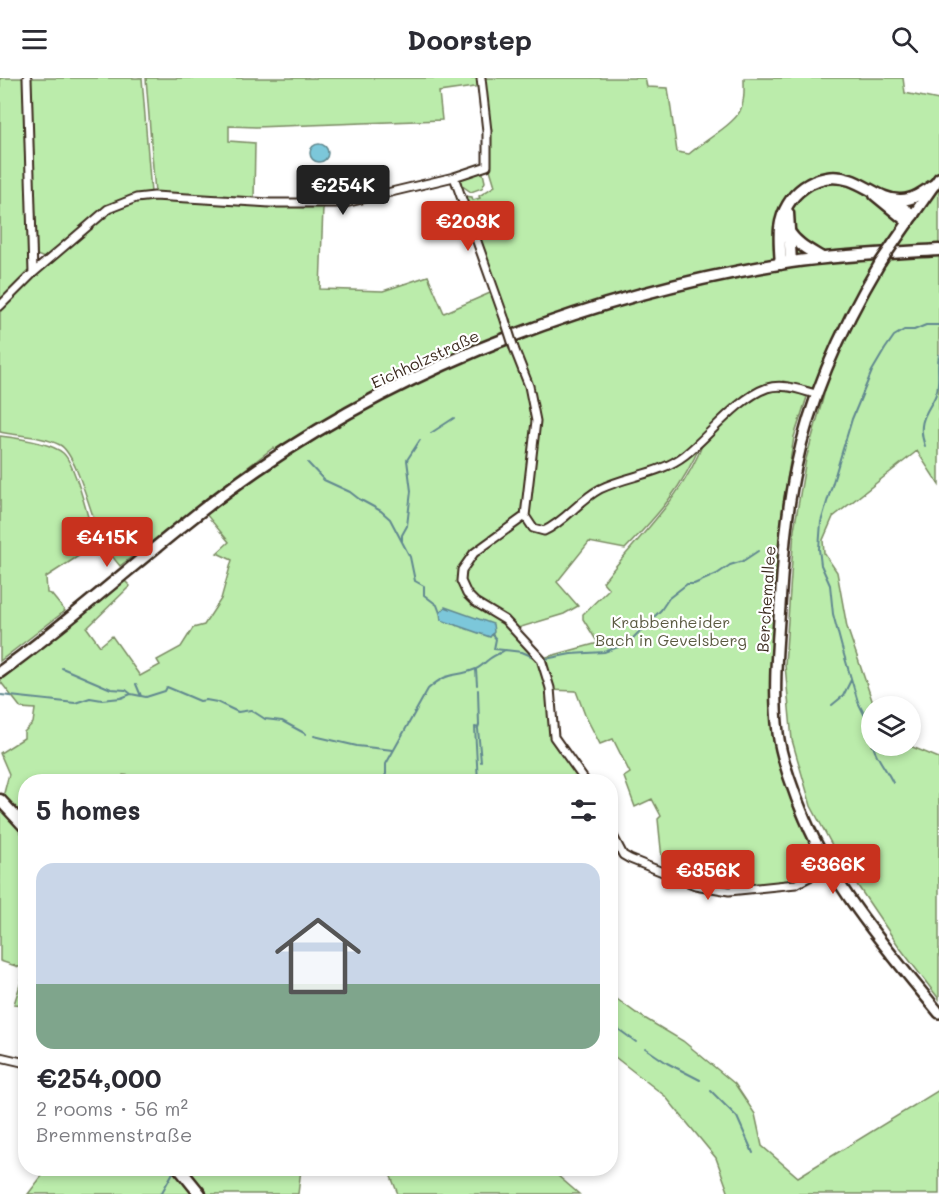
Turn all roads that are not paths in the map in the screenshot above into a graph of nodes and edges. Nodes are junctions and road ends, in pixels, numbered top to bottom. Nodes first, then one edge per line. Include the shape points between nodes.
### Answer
1 (27, 78) edge
2 (481, 78) edge
3 (454, 177) junction
4 (936, 181) edge
5 (871, 190) junction
6 (890, 198) junction
7 (788, 207) junction
8 (910, 219) junction
9 (788, 230) junction
10 (939, 250) edge
11 (822, 258) junction
12 (786, 263) junction
13 (33, 273) junction
14 (0, 306) edge
15 (816, 394) junction
16 (525, 516) junction
17 (0, 672) edge
18 (580, 774) edge
19 (0, 800) edge
20 (18, 819) edge
21 (618, 845) edge
22 (829, 864) junction
23 (939, 1012) edge
24 (0, 1057) edge
25 (18, 1061) edge
26 (185, 1176) edge
27 (200, 1194) edge

1 - 13 street
2 - 3 street via 487,166
3 - 13 street via 345,203 136,198 108,209
3 - 16 street, bridge via 529,386 536,421
4 - 6 main road via 909,199
4 - 8 street, Berchemallee
5 - 6 main road
5 - 7 main road via 848,179 823,178 801,188
5 - 8 main road
6 - 8 main road
7 - 9 main road
7 - 12 main road via 780,227
8 - 15 street, Berchemallee, bridge via 843,329
9 - 11 main road via 803,247
9 - 12 main road
10 - 11 main road, Eichholzstraße
11 - 12 main road, Eichholzstraße
12 - 17 main road, Eichholzstraße via 634,295 561,319 472,353 363,404 292,446 211,502
13 - 14 street
15 - 16 street via 782,385 760,390 672,463 645,476 599,489 544,531 533,528
15 - 22 street, Berchemallee via 801,442 788,510 775,683 778,735 789,776
16 - 18 street via 474,553 462,570 461,581 474,602 505,620 541,659 550,688 554,737
19 - 20 main road
21 - 22 street via 630,860 711,889 729,891 796,884
22 - 23 street, Berchemallee via 868,923
24 - 25 street
26 - 27 main road

